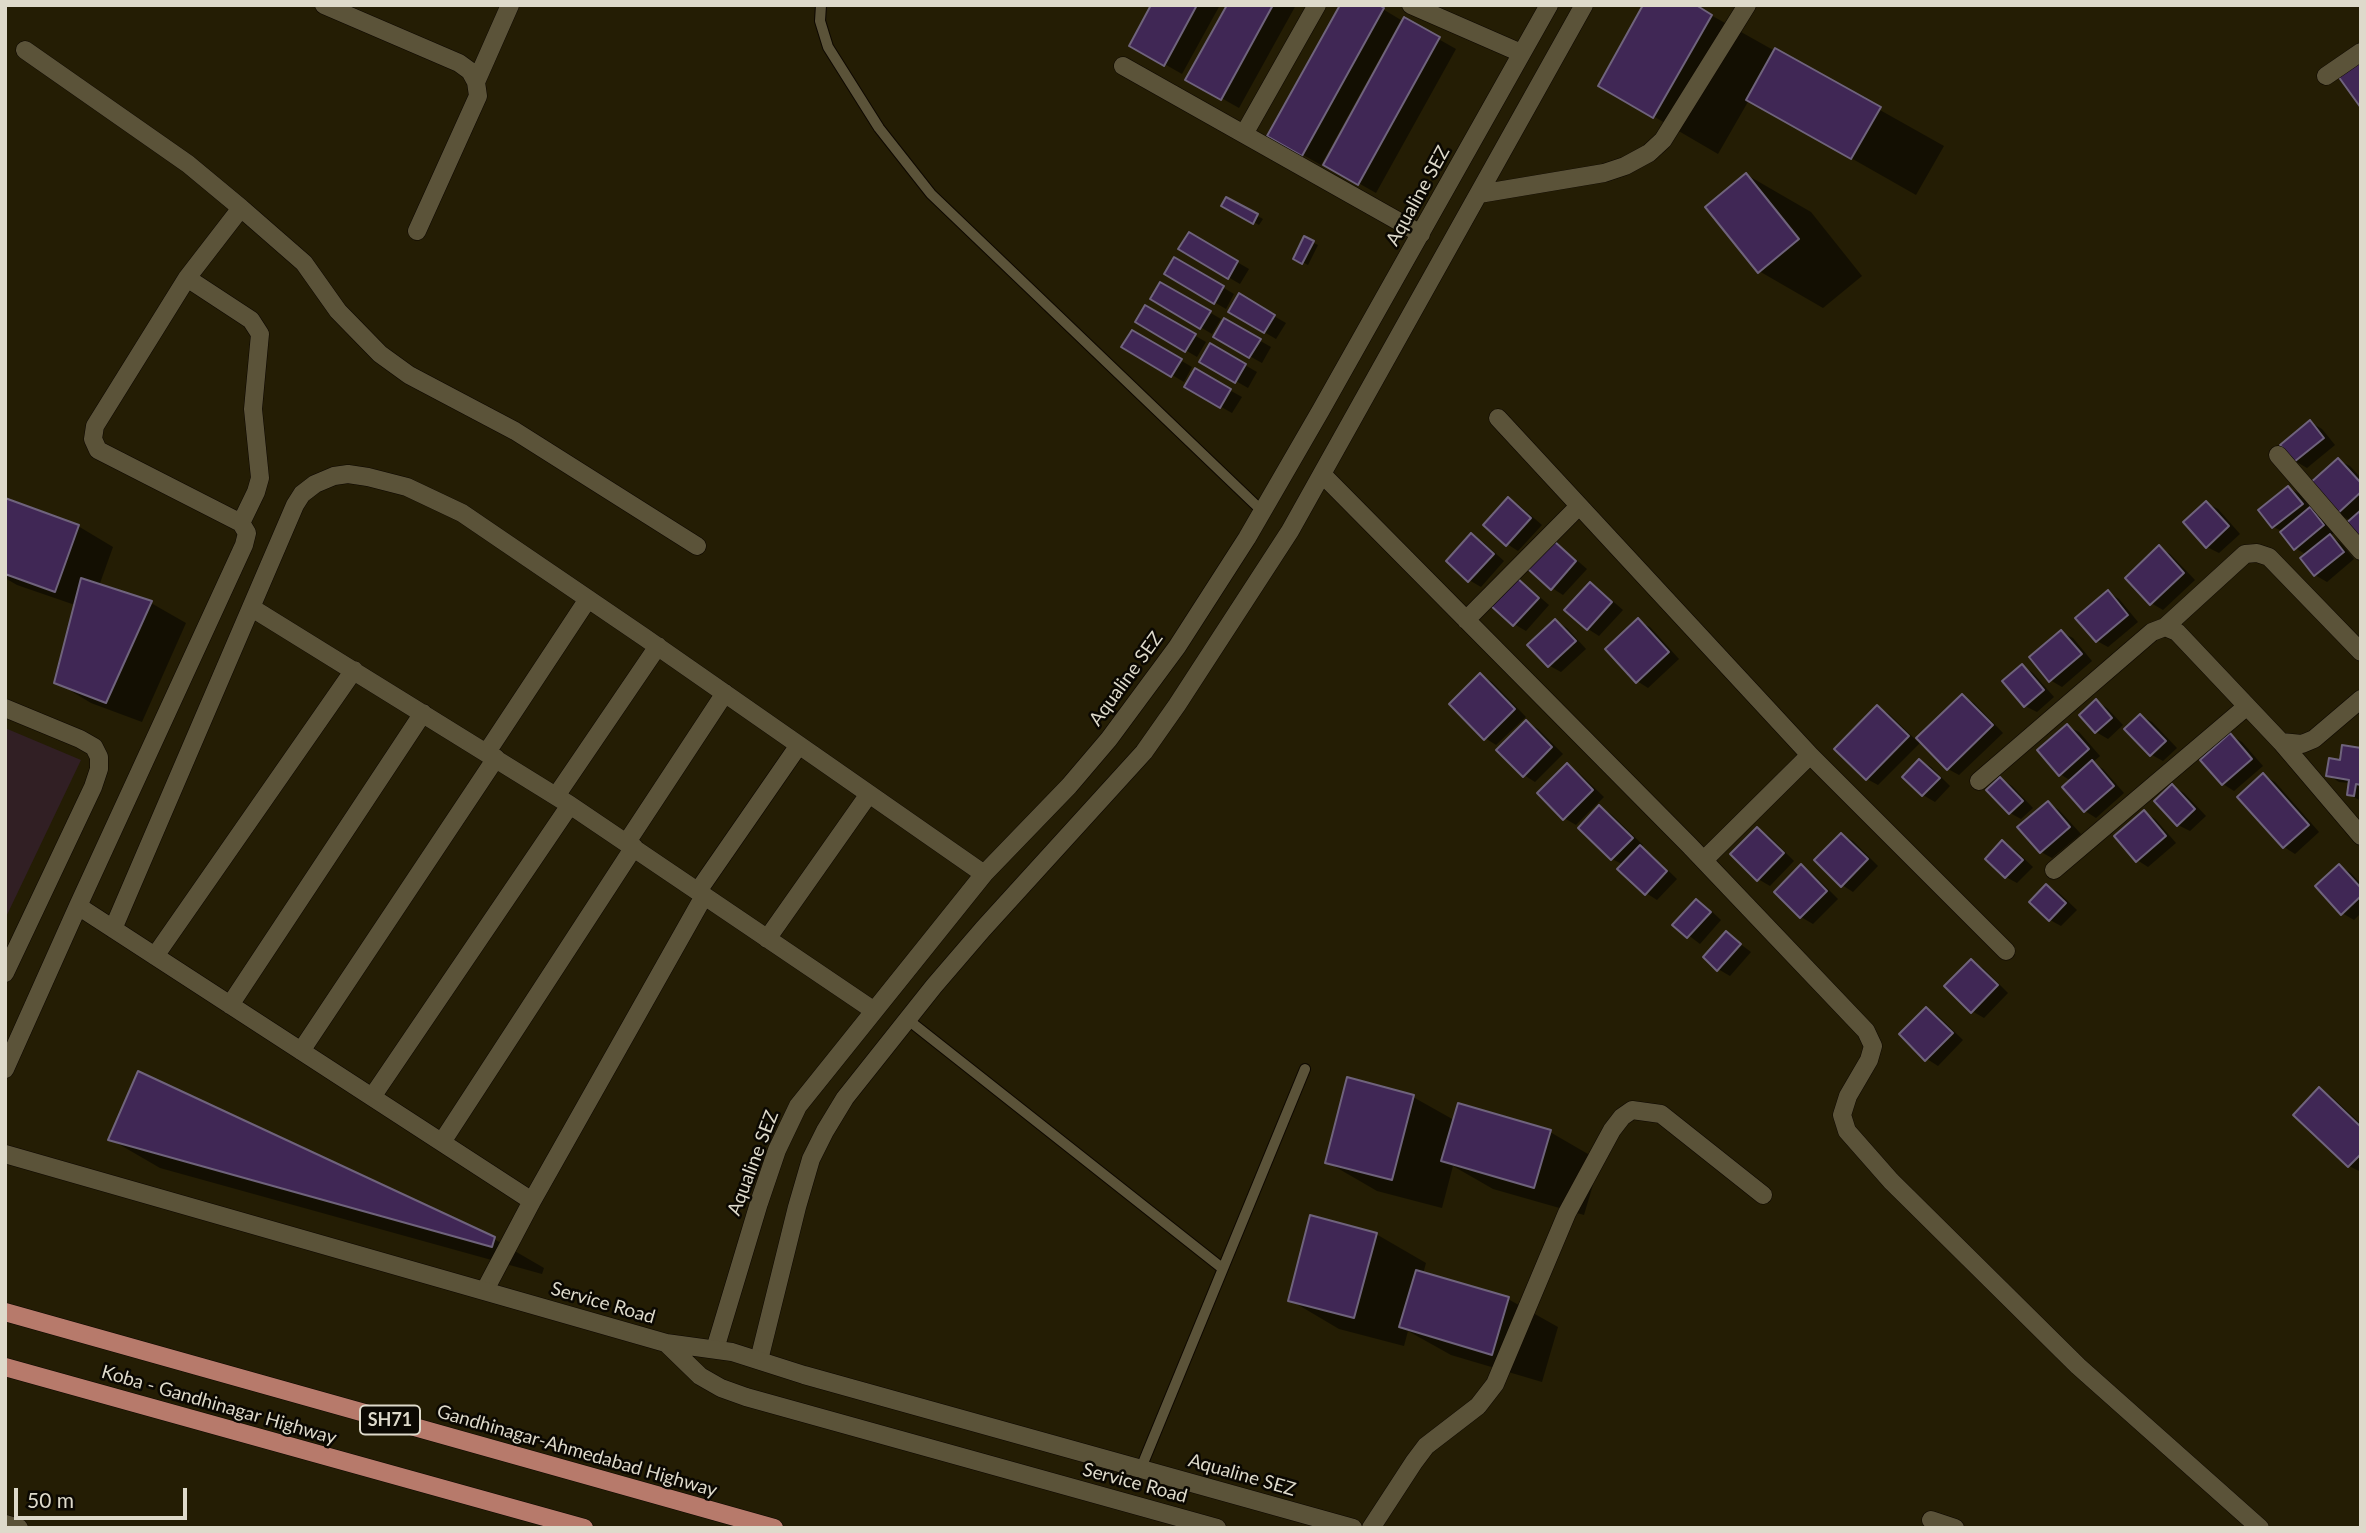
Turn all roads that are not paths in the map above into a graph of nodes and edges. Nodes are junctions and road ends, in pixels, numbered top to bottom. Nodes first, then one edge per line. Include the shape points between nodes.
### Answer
1 (324, 5) edge
2 (510, 5) edge
3 (821, 5) edge
4 (1317, 5) edge
5 (1411, 5) edge
6 (1549, 5) edge
7 (1584, 5) edge
8 (1747, 5) edge
9 (25, 50) dead end
10 (2361, 52) edge
11 (1521, 53) junction
12 (1124, 66) dead end
13 (2326, 76) dead end
14 (476, 82) junction
15 (1244, 134) junction
16 (1479, 194) junction
17 (242, 208) junction
18 (417, 231) dead end
19 (1421, 234) junction
20 (187, 278) junction
21 (1498, 418) dead end
22 (2278, 455) dead end
23 (1322, 474) junction
24 (1579, 506) junction
25 (1262, 511) junction
26 (241, 523) junction
27 (697, 546) dead end
28 (2361, 551) edge
29 (588, 598) junction
30 (252, 608) junction
31 (1466, 620) junction
32 (2165, 627) junction
33 (658, 646) junction
34 (2361, 652) edge
35 (354, 670) junction
36 (725, 694) junction
37 (2361, 699) edge
38 (2246, 707) junction
39 (5, 708) edge
40 (423, 713) junction
41 (2281, 742) junction
42 (799, 745) junction
43 (491, 755) junction
44 (1810, 755) junction
45 (1979, 781) dead end
46 (869, 794) junction
47 (563, 800) junction
48 (2361, 836) edge
49 (630, 844) junction
50 (1704, 860) junction
51 (2054, 870) dead end
52 (984, 874) junction
53 (701, 893) junction
54 (78, 906) junction
55 (113, 929) junction
56 (767, 939) junction
57 (2006, 951) dead end
58 (155, 956) junction
59 (5, 973) edge
60 (230, 1005) junction
61 (873, 1010) junction
62 (907, 1019) junction
63 (301, 1051) junction
64 (5, 1069) edge
65 (1305, 1069) dead end
66 (372, 1097) junction
67 (442, 1142) junction
68 (5, 1154) edge
69 (1763, 1195) dead end
70 (532, 1201) junction
71 (1223, 1268) junction
72 (485, 1290) junction
73 (5, 1312) edge
74 (666, 1343) junction
75 (715, 1349) junction
76 (759, 1360) junction
77 (5, 1367) edge
78 (1141, 1468) junction
79 (1931, 1520) dead end
80 (5, 1524) edge
81 (19, 1528) edge
82 (584, 1528) edge
83 (774, 1528) edge
84 (1217, 1528) edge
85 (1353, 1528) edge
86 (1371, 1528) edge
87 (1955, 1528) edge
88 (2260, 1528) edge

1 - 14 street via 459,63
2 - 14 street
3 - 25 lane via 820,21 828,47 879,128 931,194
4 - 15 street
5 - 11 street
6 - 11 street, Aqualine SEZ
7 - 16 street
8 - 16 street via 1663,141 1649,153 1604,173
9 - 17 street via 188,164
10 - 13 street
11 - 19 street, Aqualine SEZ
12 - 15 street
14 - 18 street via 478,96
15 - 19 street
16 - 23 street
17 - 20 street
17 - 27 street via 304,263 338,311 380,354 409,375 515,431
19 - 25 street, Aqualine SEZ
20 - 26 street via 251,320 260,334 253,409 260,478
20 - 26 street via 95,426 93,439 98,450
21 - 24 street
22 - 28 street
23 - 31 street
23 - 62 street via 1283,542 1144,752
24 - 31 street
24 - 44 street
25 - 52 street, Aqualine SEZ via 1177,647 1109,739
26 - 54 street via 247,533 244,545
29 - 30 street via 462,513 407,487 348,474 324,480 302,494
29 - 33 street
29 - 43 street
30 - 35 street
30 - 55 street
31 - 50 street
32 - 34 street via 2245,554 2257,552 2269,557
32 - 38 street via 2177,632
32 - 45 street via 2152,632
33 - 36 street
33 - 47 street
35 - 40 street
35 - 58 street
36 - 42 street
36 - 49 street
37 - 41 street via 2314,740
38 - 41 street
38 - 51 street
39 - 59 street via 94,747 99,769
40 - 43 street
40 - 60 street
41 - 48 street
42 - 46 street
42 - 53 street
43 - 47 street
43 - 63 street
44 - 50 street
44 - 57 street
46 - 52 street
46 - 56 street
47 - 49 street
47 - 66 street
49 - 53 street
49 - 67 street
50 - 88 street via 1866,1031 1873,1046 1842,1115 1847,1130 1891,1181 2078,1366
52 - 61 street, Aqualine SEZ
53 - 56 street
53 - 70 street
54 - 55 street
54 - 64 street
55 - 58 street
56 - 61 street
58 - 60 street
60 - 63 street
61 - 75 street, Aqualine SEZ via 798,1106 777,1150
62 - 71 lane
62 - 76 street via 845,1098 811,1159
63 - 66 street
65 - 71 lane
66 - 67 street
67 - 70 street
68 - 72 street, Service Road
69 - 86 street via 1661,1114 1632,1110 1622,1117 1567,1213 1495,1384 1478,1406 1426,1446
70 - 72 street
71 - 78 lane
72 - 74 street, Service Road
73 - 83 main road, Gandhinagar-Ahmedabad Highway / SH71
74 - 75 street, Aqualine SEZ
74 - 84 street, Service Road via 700,1376 746,1397
75 - 76 street, Aqualine SEZ
76 - 78 street, Aqualine SEZ
77 - 82 main road, Koba - Gandhinagar Highway
78 - 85 street, Aqualine SEZ
79 - 87 street
80 - 81 street

